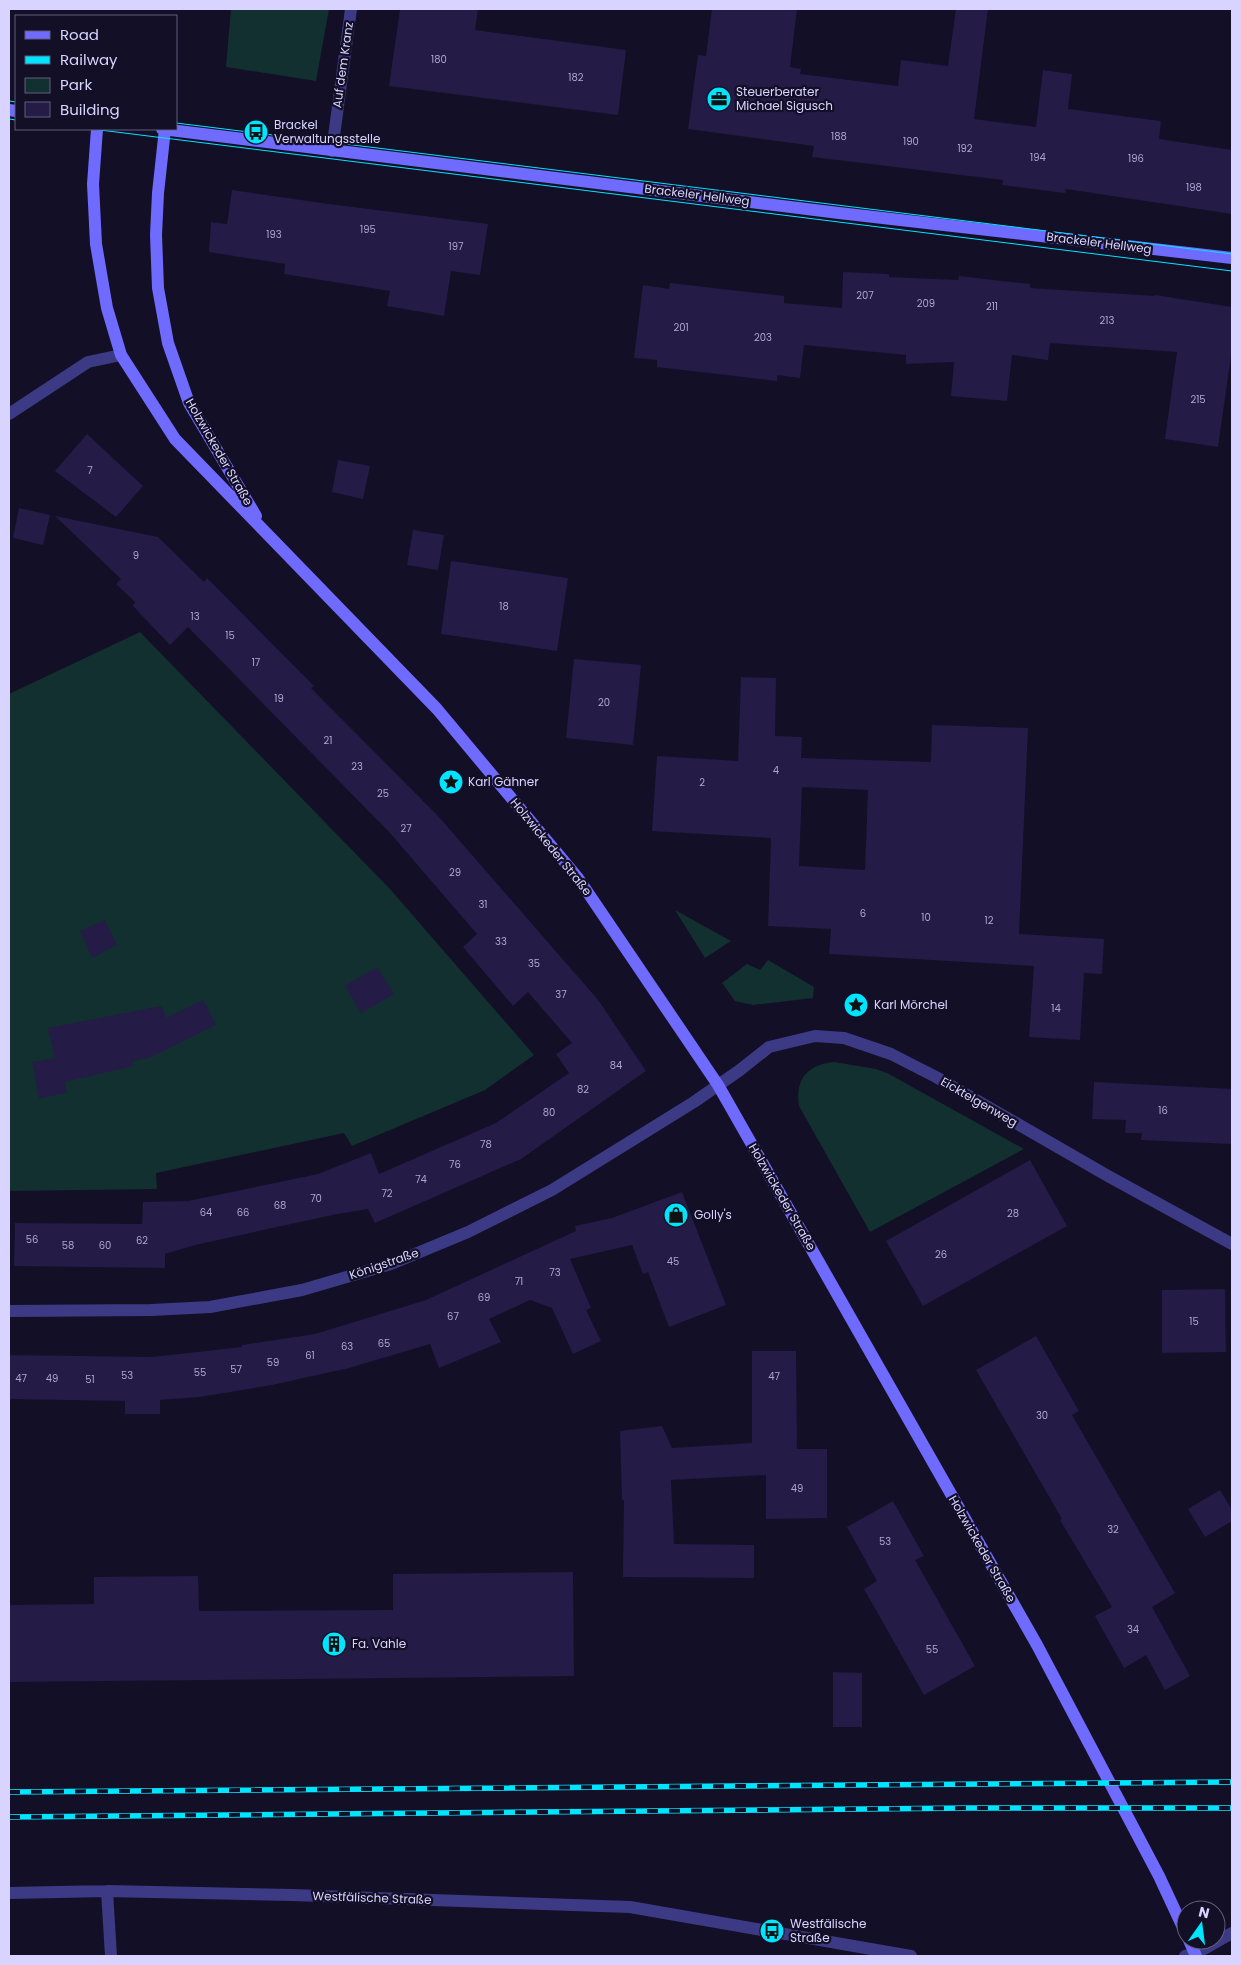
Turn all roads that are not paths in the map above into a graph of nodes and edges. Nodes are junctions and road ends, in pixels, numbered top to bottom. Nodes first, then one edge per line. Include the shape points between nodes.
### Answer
1 (351, 9) edge
2 (97, 130) edge
3 (163, 130) edge
4 (171, 130) edge
5 (332, 150) junction
6 (1232, 258) edge
7 (122, 355) junction
8 (9, 414) edge
9 (268, 535) junction
10 (718, 1085) junction
11 (1232, 1244) edge
12 (9, 1311) edge
13 (107, 1891) junction
14 (9, 1892) edge
15 (1176, 1913) edge
16 (1232, 1933) edge
17 (851, 1951) edge
18 (1192, 1955) edge
19 (111, 1956) edge
20 (911, 1956) edge

1 - 5 street, Auf dem Kranz
2 - 7 main road, Holzwickeder Straße via 93,184 96,244 107,308
3 - 9 main road, Holzwickeder Straße via 156,235 158,288 168,343 188,403
4 - 5 main road, Brackeler Hellweg
5 - 6 main road, Brackeler Hellweg
7 - 8 street via 88,362
7 - 9 main road, Holzwickeder Straße via 175,439
9 - 10 main road, Holzwickeder Straße via 437,709 578,878
10 - 11 street, Eicktelgenweg via 769,1047 815,1036 844,1038 891,1054 936,1077
10 - 12 street, Königstraße via 552,1190 468,1232 391,1264 302,1290 210,1307
10 - 15 main road, Holzwickeder Straße via 1037,1645
13 - 14 street, Westfälische Straße
13 - 17 street, Westfälische Straße via 630,1907
13 - 19 street
16 - 18 street
17 - 20 street, Westfälische Straße

